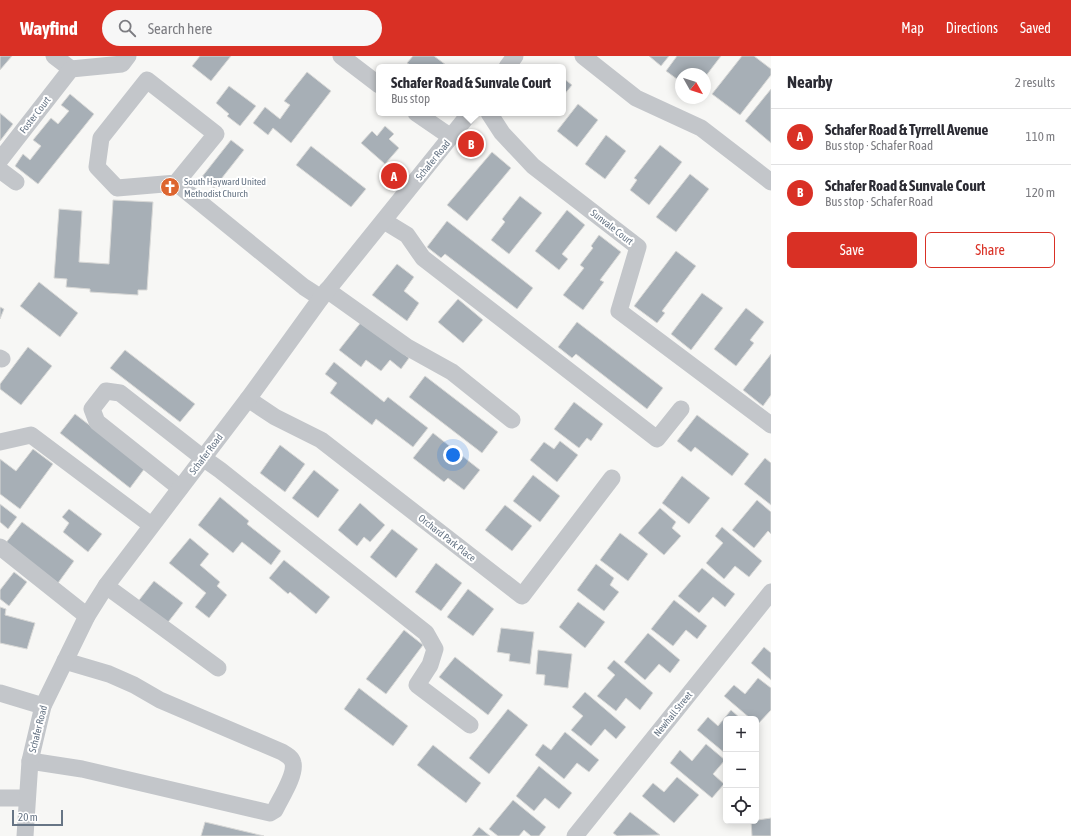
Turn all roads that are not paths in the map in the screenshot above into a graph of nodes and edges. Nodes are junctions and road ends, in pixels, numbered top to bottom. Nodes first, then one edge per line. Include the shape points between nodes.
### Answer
1 (54, 56) edge
2 (128, 56) edge
3 (341, 56) edge
4 (583, 56) edge
5 (71, 70) junction
6 (376, 83) edge
7 (420, 116) edge
8 (468, 116) edge
9 (491, 116) edge
10 (451, 137) junction
11 (0, 160) edge
12 (0, 170) edge
13 (16, 182) dead end
14 (771, 182) edge
15 (176, 183) junction
16 (384, 221) junction
17 (324, 294) junction
18 (248, 399) junction
19 (681, 408) dead end
20 (512, 420) dead end
21 (771, 425) edge
22 (0, 442) edge
23 (203, 458) junction
24 (612, 478) dead end
25 (180, 488) junction
26 (151, 525) junction
27 (0, 547) edge
28 (106, 586) junction
29 (771, 592) edge
30 (87, 616) junction
31 (65, 661) junction
32 (218, 668) dead end
33 (0, 693) edge
34 (43, 706) junction
35 (470, 725) dead end
36 (30, 761) junction
37 (0, 798) edge
38 (27, 798) junction
39 (25, 836) edge
40 (575, 836) edge

1 - 5 street
2 - 5 street via 122,64
3 - 6 street
4 - 14 street via 636,98 701,128
5 - 11 street, Foster Court
7 - 10 street
8 - 10 street, Schafer Road
9 - 21 street, Sunvale Court via 502,134 533,166 638,248 619,311
10 - 16 street, Schafer Road
12 - 13 street
15 - 15 street via 216,134 147,80 101,138 97,167 117,188
15 - 17 street via 304,287
16 - 17 street, Schafer Road
16 - 19 street via 407,235 423,258 657,439
17 - 18 street, Schafer Road
17 - 20 street via 407,347 452,372
18 - 23 street, Schafer Road
18 - 24 street, Orchard Park Place via 275,417 321,440 522,596
22 - 26 street via 31,434
23 - 25 street, Schafer Road
23 - 25 street via 120,393 106,390 92,409 97,422
23 - 35 street via 426,633 435,649 430,665 417,685
25 - 26 street, Schafer Road
26 - 28 street, Schafer Road
27 - 30 street
28 - 30 street, Schafer Road
28 - 32 street
29 - 40 street, Newhall Street
30 - 31 street, Schafer Road
31 - 34 street, Schafer Road
31 - 36 street via 110,674 160,700 282,752 291,759 293,773 275,810 270,813 82,769
33 - 34 street
34 - 36 street, Schafer Road
36 - 38 street, Schafer Road
37 - 38 street
38 - 39 street, Schafer Road

